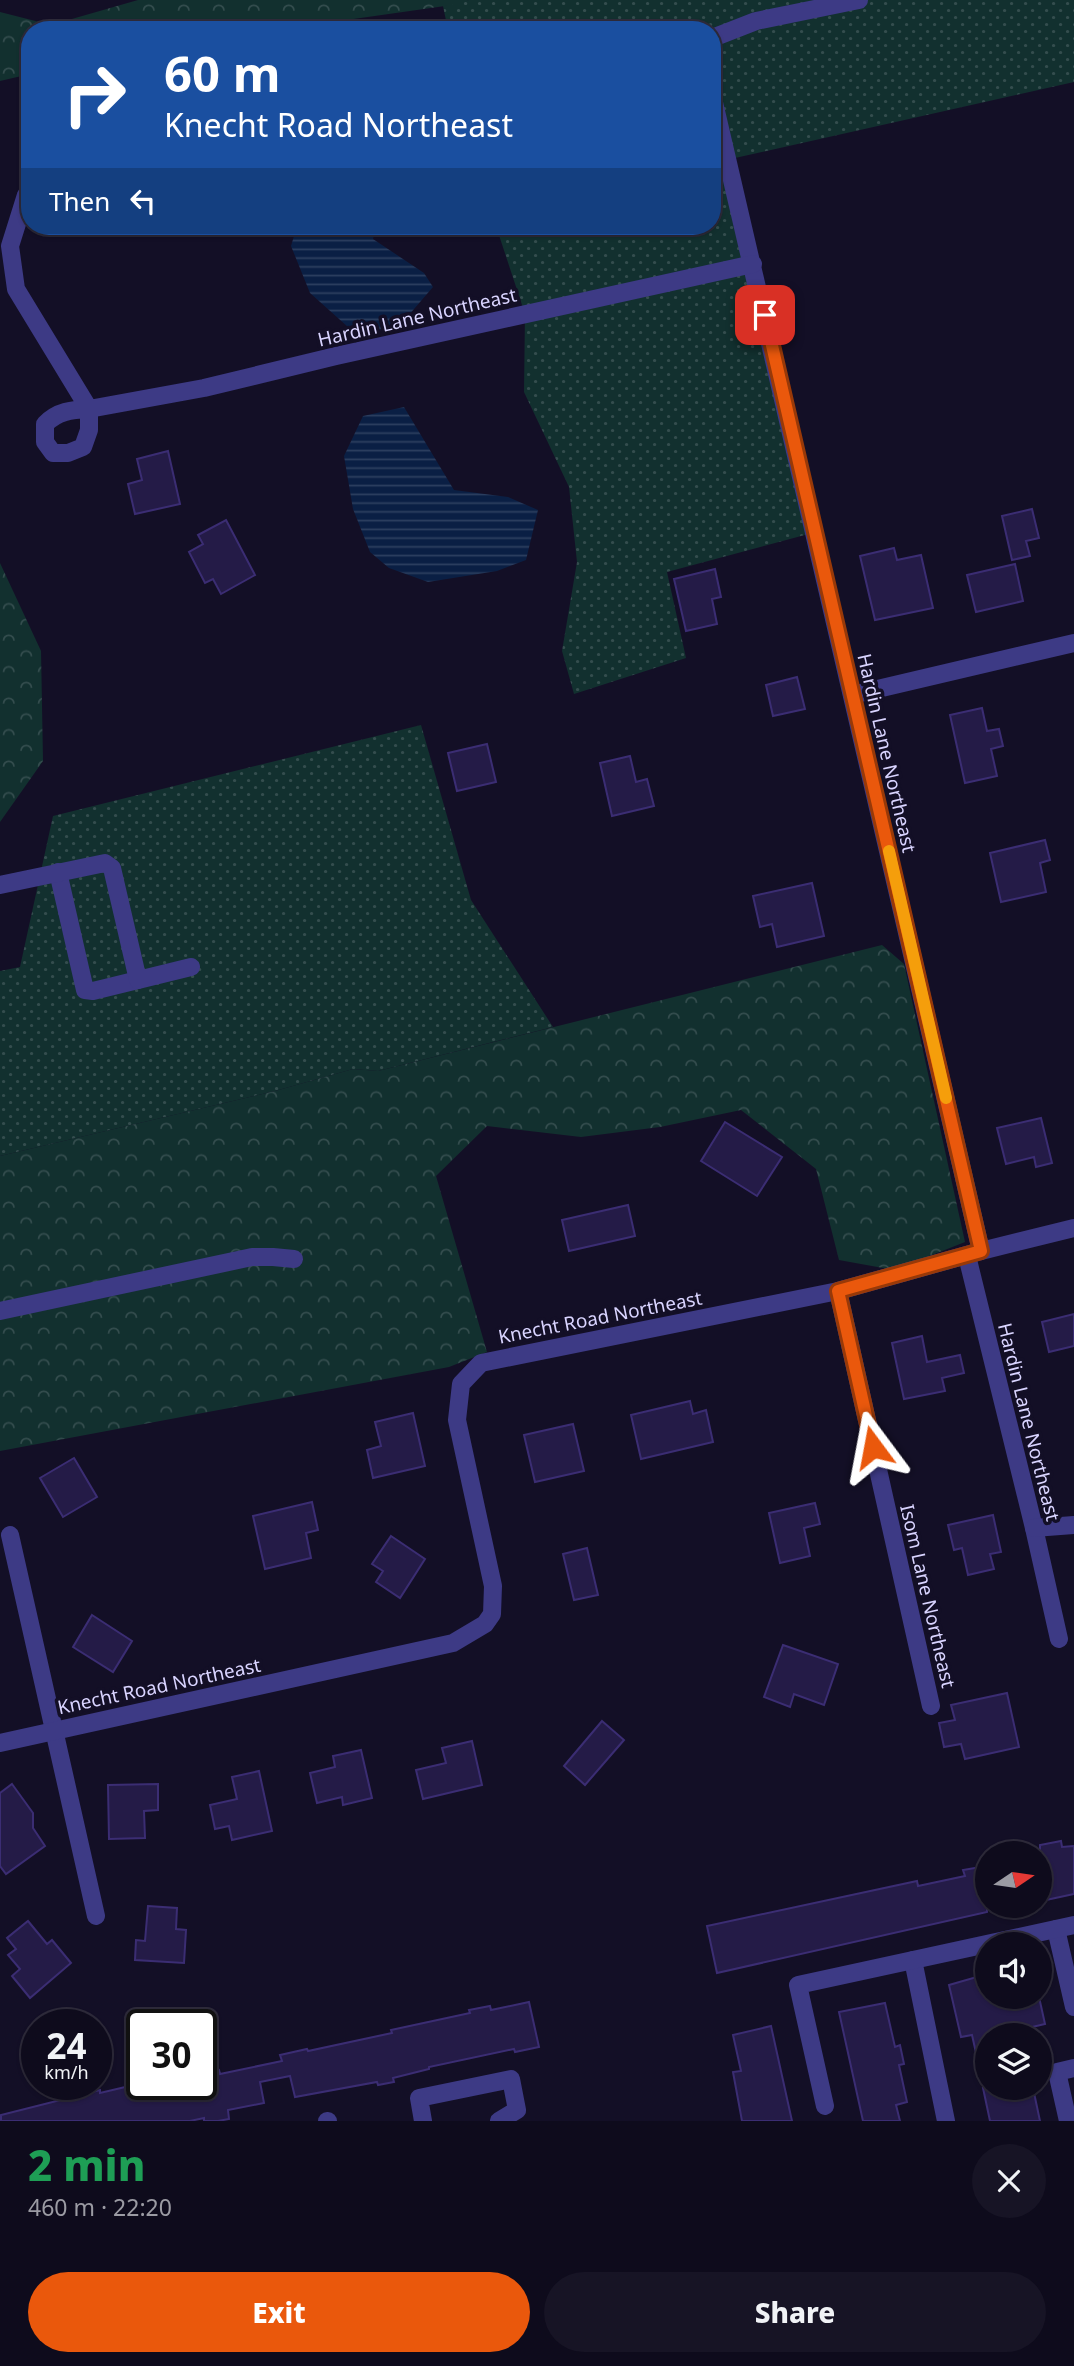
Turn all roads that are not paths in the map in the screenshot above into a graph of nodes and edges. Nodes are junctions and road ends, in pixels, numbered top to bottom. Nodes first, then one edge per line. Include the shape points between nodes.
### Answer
1 (859, 0) edge
2 (721, 35) edge
3 (721, 131) edge
4 (21, 211) edge
5 (753, 264) junction
6 (1074, 643) edge
7 (852, 695) junction
8 (58, 872) junction
9 (0, 885) edge
10 (191, 967) dead end
11 (138, 980) junction
12 (1074, 1228) edge
13 (974, 1253) junction
14 (294, 1259) dead end
15 (838, 1291) junction
16 (0, 1311) edge
17 (1074, 1525) edge
18 (1034, 1528) junction
19 (10, 1535) dead end
20 (1059, 1639) dead end
21 (931, 1706) dead end
22 (54, 1730) junction
23 (0, 1743) edge
24 (96, 1916) dead end
25 (1074, 1925) edge
26 (1056, 1929) junction
27 (913, 1960) junction
28 (1074, 2007) edge
29 (1074, 2068) edge
30 (825, 2106) dead end
31 (424, 2121) edge
32 (499, 2121) edge
33 (946, 2121) edge
34 (1068, 2121) edge

1 - 2 street via 755,21
3 - 5 street, Hardin Lane Northeast
4 - 5 street, Hardin Lane Northeast via 10,246 16,289 89,409 204,388
5 - 7 street, Hardin Lane Northeast
6 - 7 street
7 - 13 street, Hardin Lane Northeast
8 - 9 street
8 - 11 street via 101,863 112,869
8 - 11 street via 85,990
10 - 11 street
12 - 13 street, Knecht Road Northeast
13 - 15 street, Knecht Road Northeast
13 - 18 street, Hardin Lane Northeast
14 - 16 street via 252,1257
15 - 21 street, Isom Lane Northeast
15 - 22 street, Knecht Road Northeast via 481,1363 461,1384 457,1420 493,1586 492,1615 453,1643
17 - 18 street
18 - 20 street, Hardin Lane Northeast
19 - 22 street
22 - 23 street, Knecht Road Northeast
22 - 24 street
25 - 26 street
26 - 27 street
26 - 28 street
27 - 30 street via 798,1985
27 - 33 street
29 - 34 street via 1057,2072
31 - 32 street via 419,2098 512,2079 517,2110

